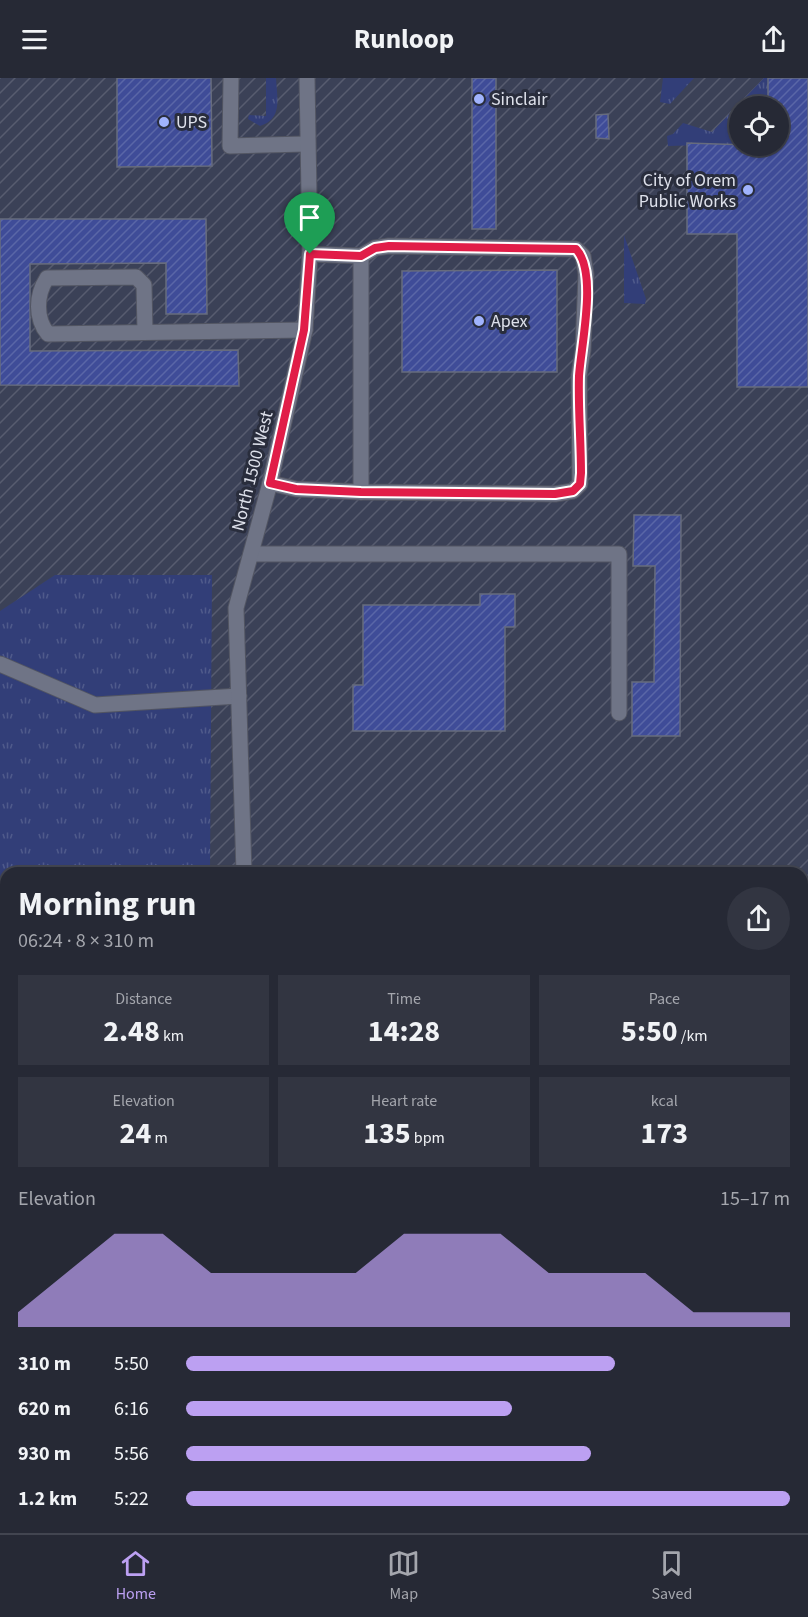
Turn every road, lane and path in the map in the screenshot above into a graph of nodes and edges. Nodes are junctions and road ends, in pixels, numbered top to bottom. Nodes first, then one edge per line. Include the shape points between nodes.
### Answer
1 (231, 78) edge
2 (307, 78) edge
3 (306, 144) junction
4 (310, 254) junction
5 (361, 256) junction
6 (304, 330) junction
7 (146, 332) junction
8 (270, 483) junction
9 (361, 492) junction
10 (251, 554) junction
11 (0, 664) edge
12 (239, 696) junction
13 (619, 713) dead end
14 (244, 867) edge

1 - 3 street via 230,146
2 - 3 street, North 1500 West
3 - 4 street, North 1500 West
4 - 5 street
4 - 6 street, North 1500 West
5 - 9 street
5 - 9 street via 389,246 576,249 583,256 586,274 584,350 579,375 581,473 580,484 573,491
6 - 7 street
6 - 8 street, North 1500 West
7 - 7 street via 48,334 40,324 39,291 47,278 136,277 144,285
8 - 9 street via 296,489
8 - 10 street, North 1500 West
10 - 12 street, North 1500 West via 236,608
10 - 13 street via 619,554
11 - 12 street via 95,705
12 - 14 street, North 1500 West

